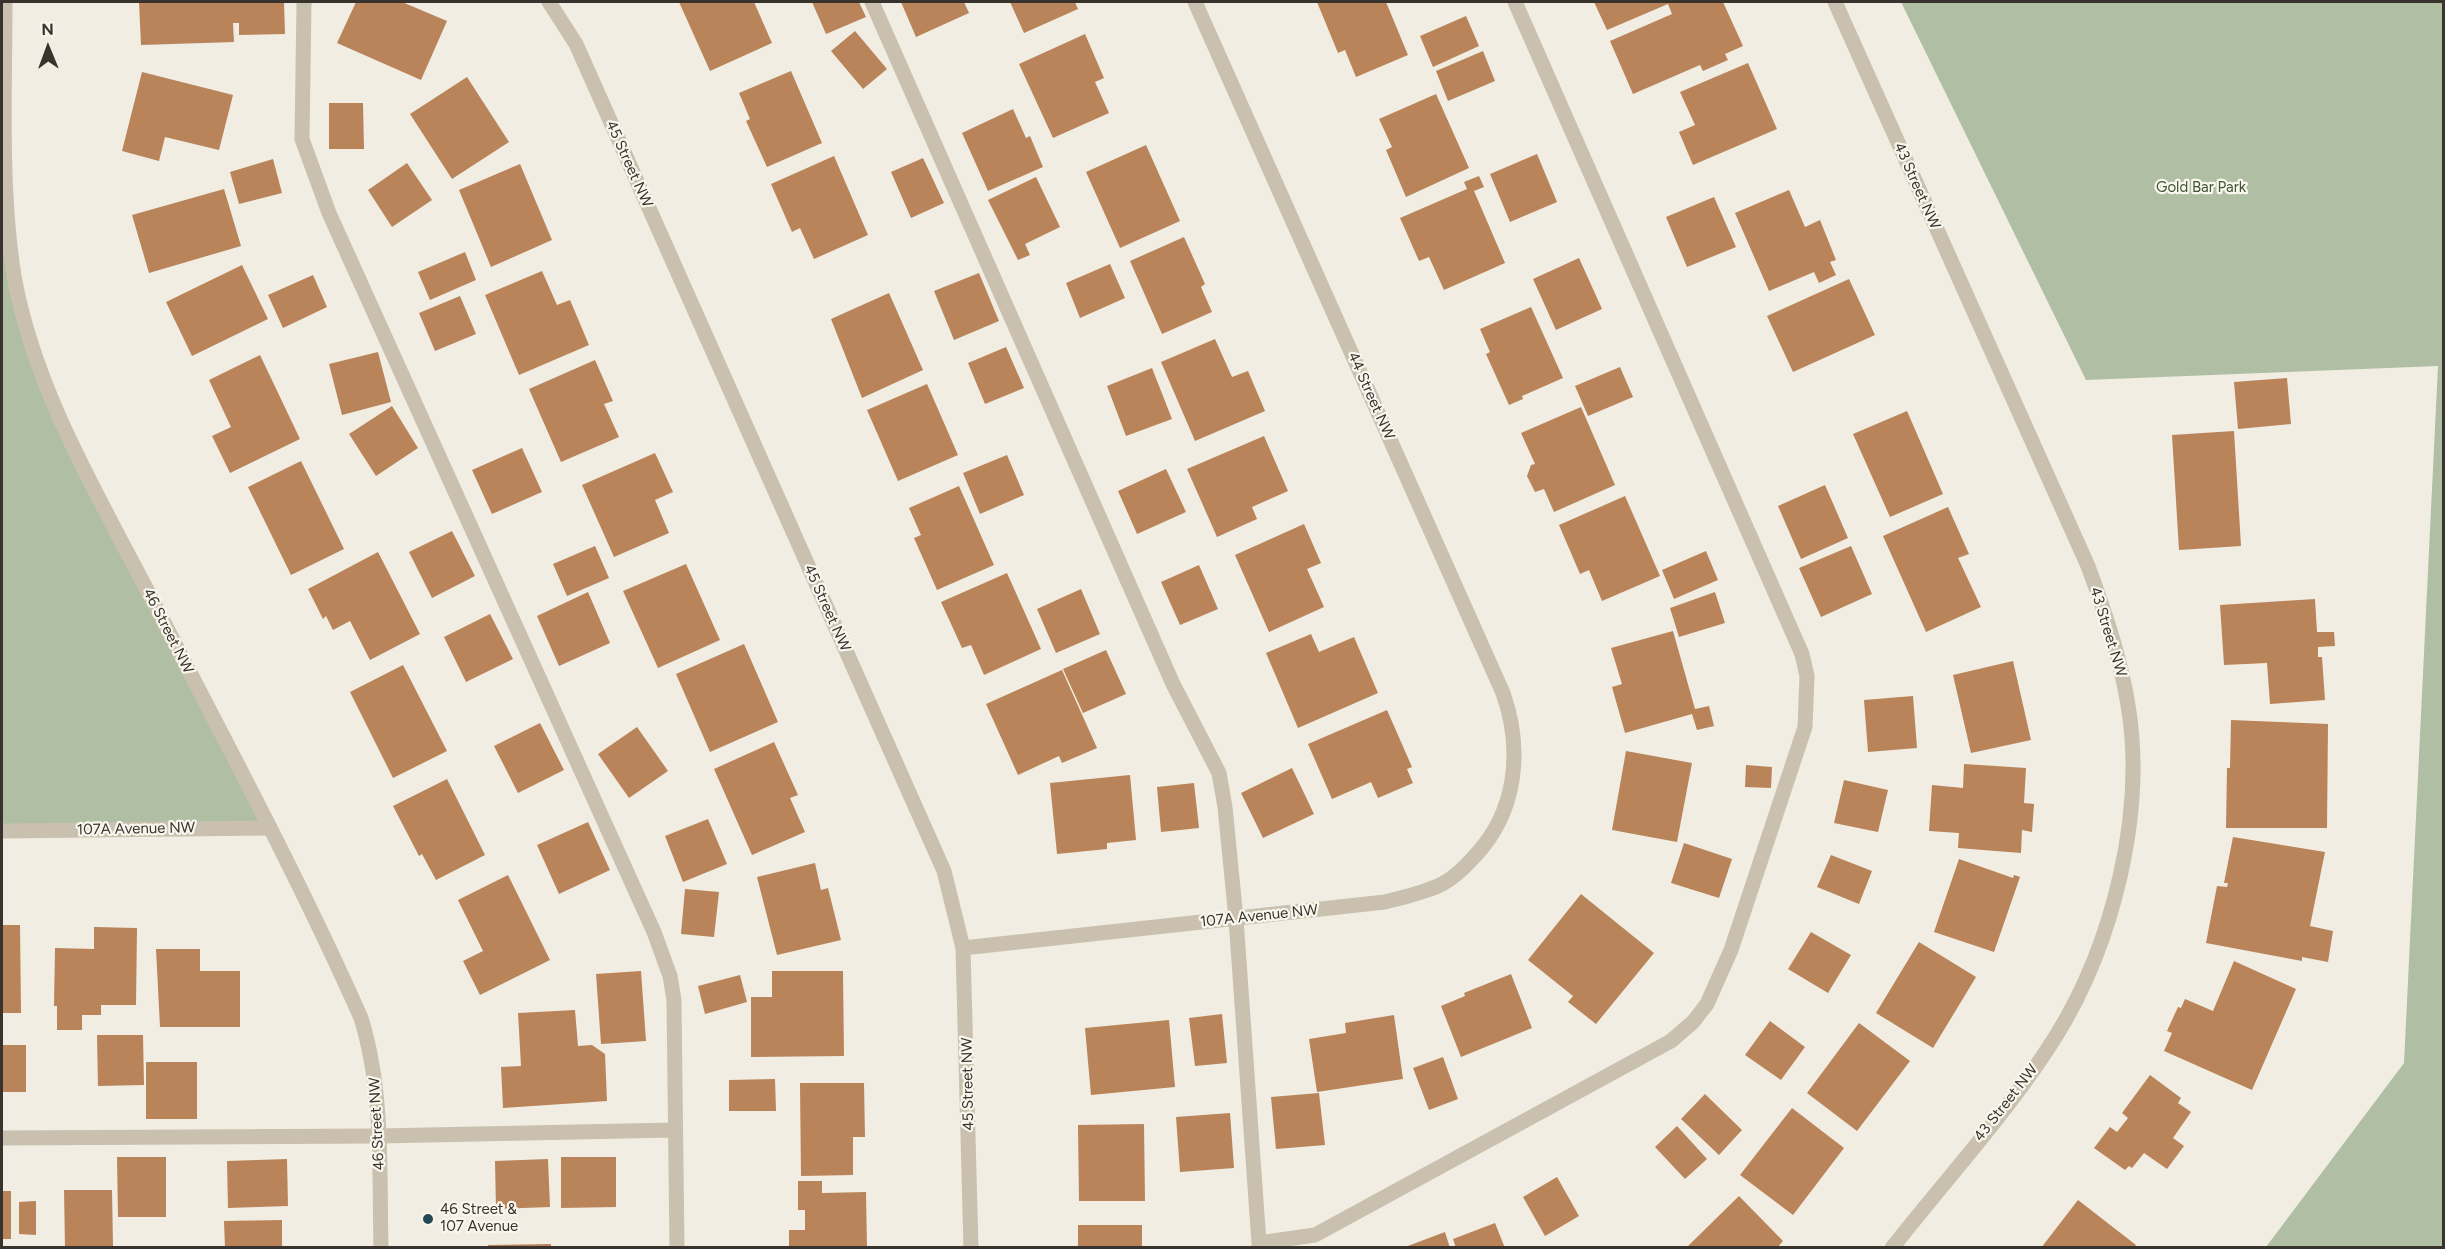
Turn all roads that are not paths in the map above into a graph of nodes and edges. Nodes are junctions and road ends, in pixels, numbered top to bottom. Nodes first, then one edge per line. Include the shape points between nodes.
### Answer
1 (5, 2) edge
2 (304, 2) edge
3 (549, 2) edge
4 (872, 2) edge
5 (1195, 2) edge
6 (1515, 2) edge
7 (1835, 2) edge
8 (1510, 798) joint
9 (270, 828) junction
10 (2, 831) edge
11 (1236, 919) junction
12 (963, 948) junction
13 (675, 1130) junction
14 (378, 1136) junction
15 (2, 1138) edge
16 (1259, 1245) edge
17 (381, 1248) edge
18 (677, 1248) edge
19 (971, 1248) edge
20 (1892, 1248) edge

1 - 9 street, 46 Street NW via 8,229 26,328 87,475
2 - 13 street via 302,139 329,213 654,932 674,1000
3 - 12 street, 45 Street NW via 581,55 944,871
4 - 11 street via 1173,684 1219,773
5 - 8 street, 44 Street NW via 1503,693 1515,742
6 - 16 street via 1802,654 1807,676 1805,727 1720,979 1693,1022 1671,1041 1314,1235
7 - 20 street, 43 Street NW via 2088,566 2117,653 2133,751 2132,798 2116,889 2101,940 2081,987 2057,1035 2026,1079
8 - 11 street, 107A Avenue NW via 1483,848 1444,883 1384,902
9 - 10 street, 107A Avenue NW
9 - 14 street, 46 Street NW via 361,1018 378,1092
11 - 12 street, 107A Avenue NW
11 - 16 street
12 - 19 street, 45 Street NW
13 - 14 street
13 - 18 street
14 - 15 street
14 - 17 street, 46 Street NW

